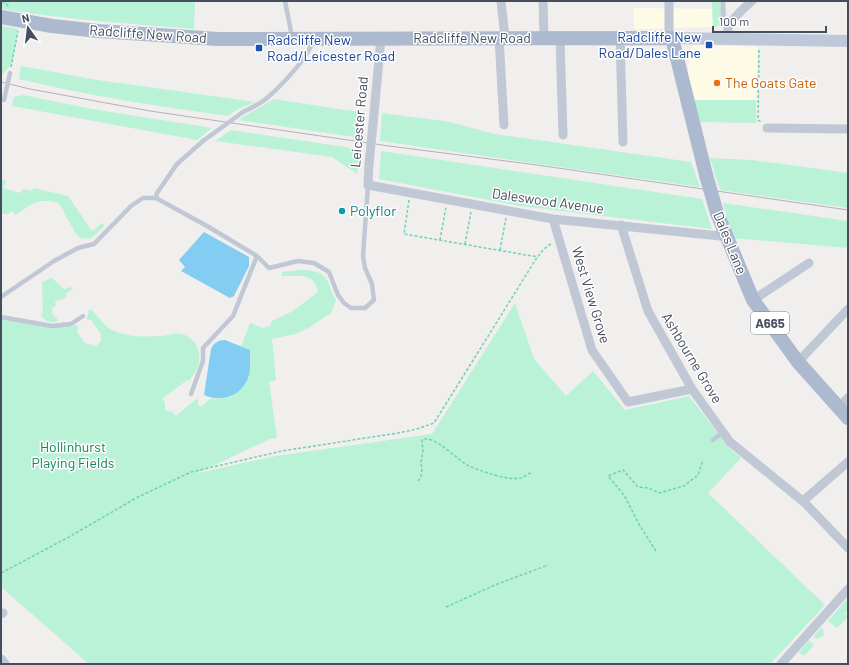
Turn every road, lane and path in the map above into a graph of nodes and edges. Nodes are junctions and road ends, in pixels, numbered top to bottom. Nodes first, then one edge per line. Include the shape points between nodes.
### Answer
1 (285, 1) edge
2 (501, 1) edge
3 (543, 1) edge
4 (669, 1) edge
5 (723, 1) edge
6 (752, 1) edge
7 (1, 17) edge
8 (20, 21) junction
9 (728, 25) junction
10 (544, 37) junction
11 (620, 37) junction
12 (292, 38) junction
13 (314, 38) junction
14 (381, 38) junction
15 (502, 38) junction
16 (560, 38) junction
17 (672, 38) junction
18 (728, 38) junction
19 (759, 39) junction
20 (848, 41) edge
21 (10, 73) joint
22 (4, 100) dead end
23 (504, 125) dead end
24 (767, 128) joint
25 (848, 129) edge
26 (563, 135) dead end
27 (623, 142) dead end
28 (368, 185) junction
29 (411, 193) junction
30 (156, 198) junction
31 (447, 199) junction
32 (472, 204) junction
33 (507, 210) junction
34 (553, 219) junction
35 (621, 225) junction
36 (726, 235) junction
37 (559, 238) junction
38 (440, 240) junction
39 (465, 244) junction
40 (500, 250) junction
41 (257, 256) junction
42 (538, 257) junction
43 (809, 263) dead end
44 (1, 297) edge
45 (753, 300) junction
46 (848, 309) edge
47 (83, 316) dead end
48 (1, 317) edge
49 (798, 362) junction
50 (692, 389) junction
51 (191, 394) dead end
52 (845, 408) edge
53 (723, 432) junction
54 (713, 440) dead end
55 (703, 460) dead end
56 (848, 462) edge
57 (532, 472) dead end
58 (418, 481) dead end
59 (803, 501) junction
60 (848, 548) edge
61 (656, 551) dead end
62 (548, 565) dead end
63 (1, 573) edge
64 (848, 589) edge
65 (446, 607) dead end
66 (1, 660) edge
67 (4, 664) edge
68 (781, 664) edge

1 - 12 lane
2 - 15 street
3 - 10 street
4 - 17 street via 669,32
5 - 9 lane via 723,20
6 - 9 street
7 - 8 main road, Radcliffe New Road
8 - 12 main road, Radcliffe New Road via 150,35 218,39
8 - 21 path
9 - 18 street
10 - 15 main road, Radcliffe New Road
10 - 16 main road, Radcliffe New Road
11 - 16 main road, Radcliffe New Road
11 - 17 main road, Radcliffe New Road
11 - 27 street
12 - 13 main road, Radcliffe New Road
13 - 14 main road, Radcliffe New Road
13 - 30 lane, bridge via 311,48 300,64 266,99 203,140 177,164
14 - 15 main road, Radcliffe New Road
14 - 28 street, Leicester Road, bridge
15 - 23 street
16 - 26 street
17 - 18 main road, Radcliffe New Road
17 - 36 main road, Dales Lane / A665, bridge via 706,175
18 - 19 main road, Radcliffe New Road
19 - 20 main road, Radcliffe New Road
19 - 24 path via 758,120
21 - 22 lane, bridge
24 - 25 street
28 - 29 street, Daleswood Avenue
28 - 41 lane via 363,256 374,300 364,308 351,308 344,303 329,272 314,263 298,261 269,268
29 - 31 street, Daleswood Avenue
29 - 38 path via 404,234
30 - 41 lane
30 - 44 lane via 143,198 131,206 94,244 78,248 54,261
31 - 32 street, Daleswood Avenue
31 - 38 path
32 - 33 street, Daleswood Avenue
32 - 39 path
33 - 34 street, Daleswood Avenue
33 - 40 path
34 - 35 street, Daleswood Avenue
34 - 37 street, West View Grove
35 - 36 street, Daleswood Avenue
35 - 50 street, Ashbourne Grove via 648,311
36 - 45 main road, Dales Lane / A665
37 - 42 path
37 - 50 street, West View Grove via 592,350 628,402
38 - 39 path
39 - 40 path
40 - 42 path
41 - 51 lane via 233,316 203,348 203,361
42 - 63 path via 434,423 398,433 282,451 191,472 136,498
43 - 45 street
45 - 49 main road, Dales Lane / A665
46 - 49 street
47 - 48 lane via 70,324 52,326
49 - 52 main road, Dales Lane / A665
50 - 53 street, Ashbourne Grove
53 - 54 lane
53 - 59 street, Ashbourne Grove via 730,442
55 - 61 path via 695,479 684,486 661,493 638,487 623,470 608,476 624,495
56 - 59 street
57 - 58 path via 521,478 504,478 469,466 430,438 425,438 422,440 422,472
59 - 60 street, Ashbourne Grove
62 - 65 path
64 - 68 street
66 - 67 street

